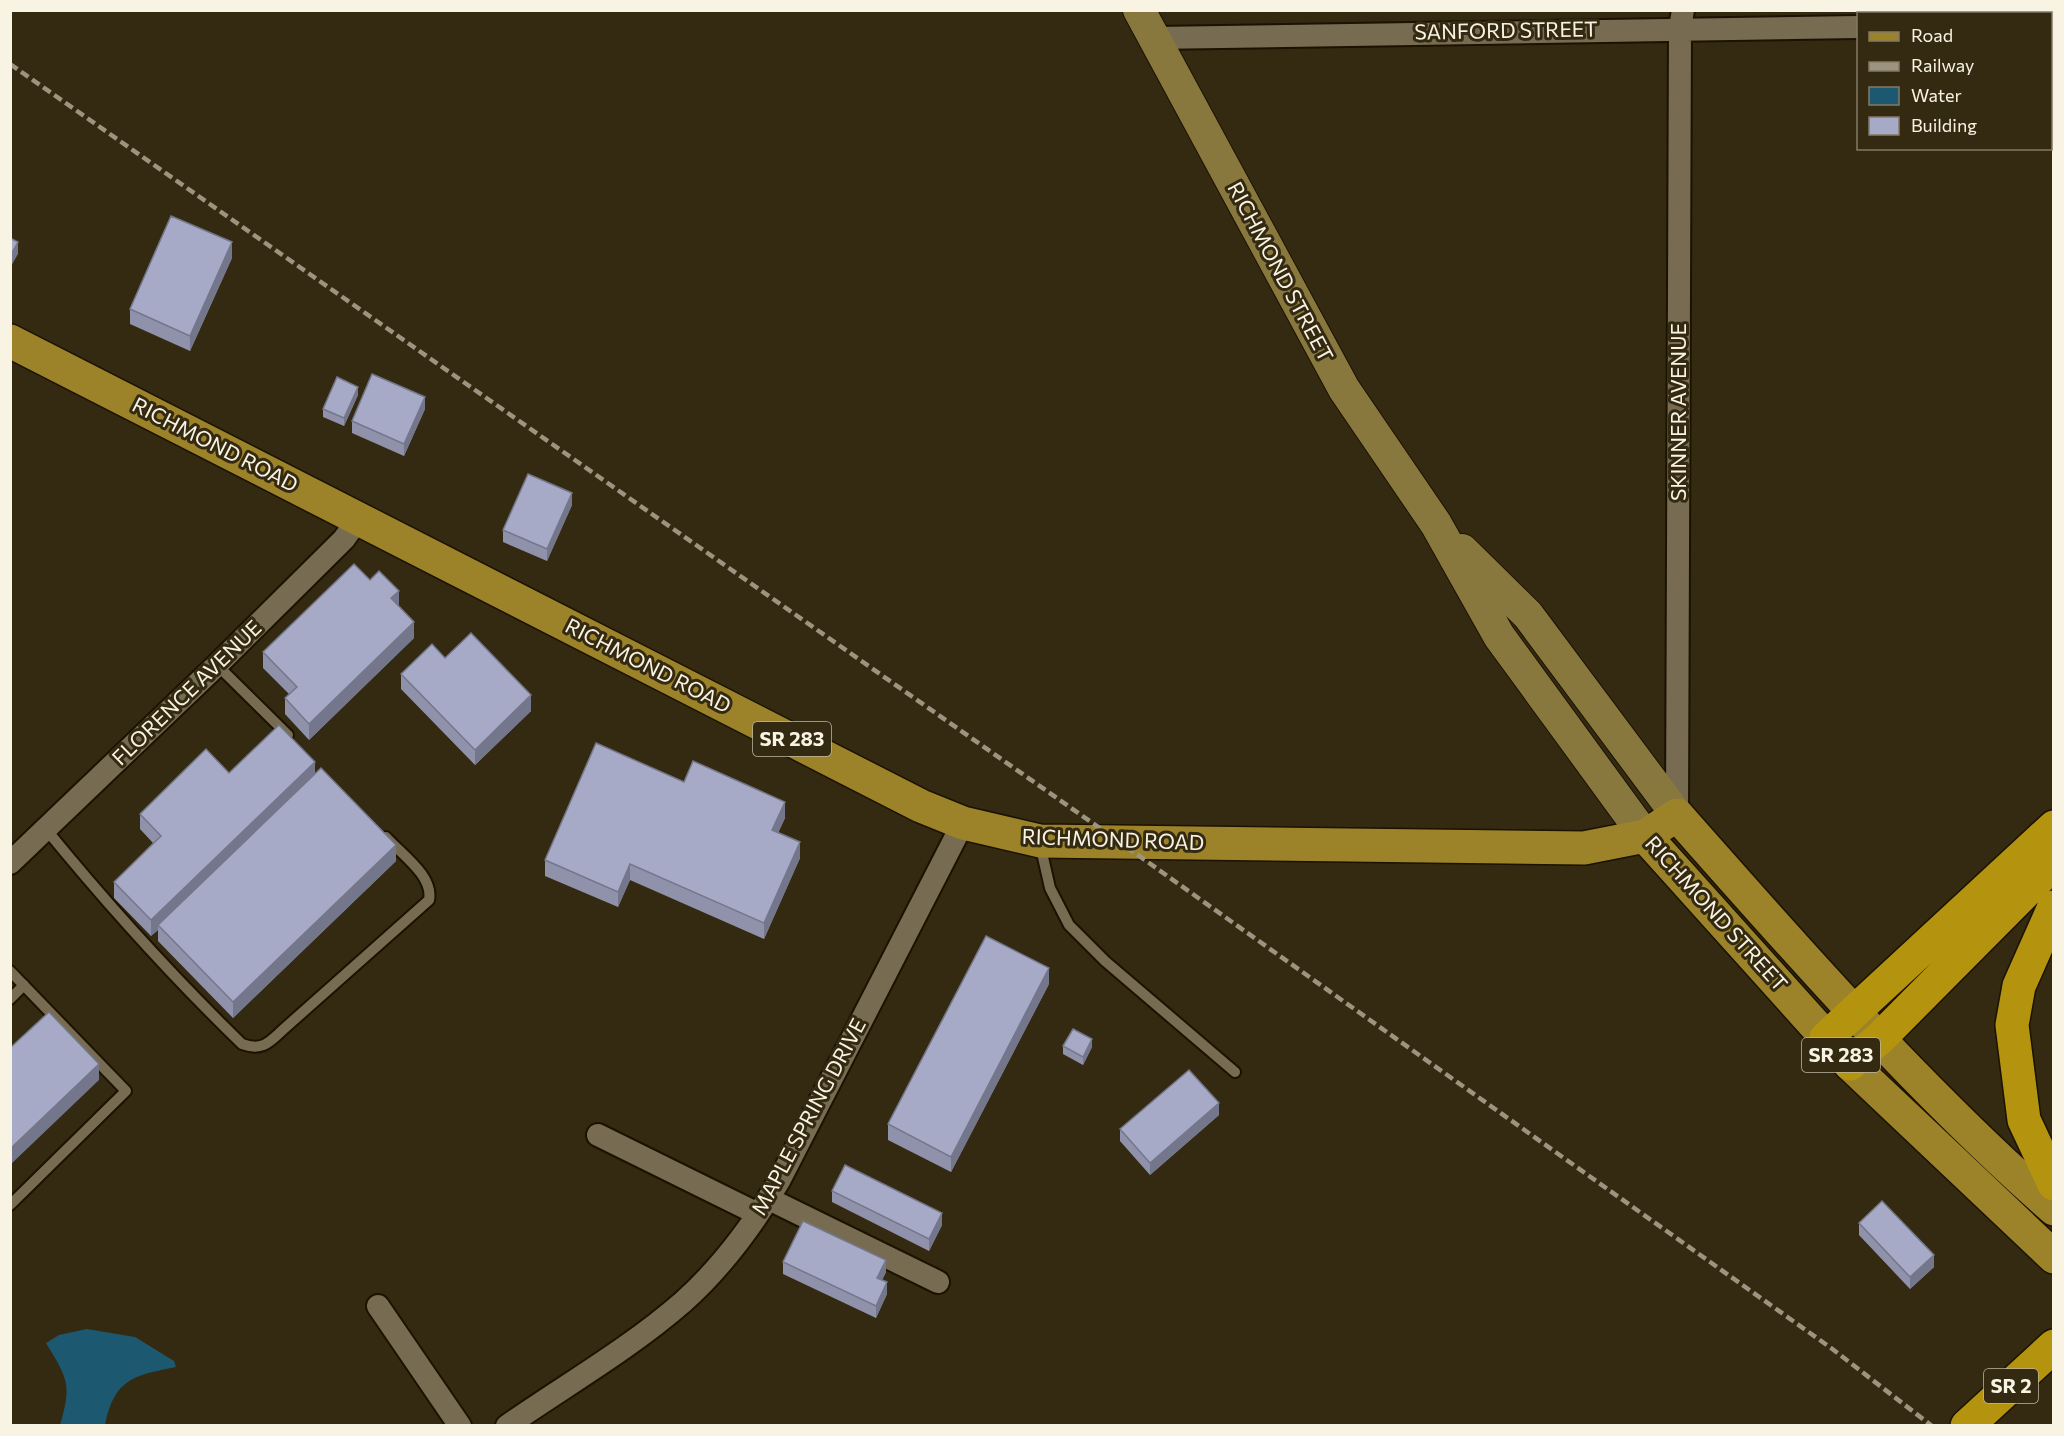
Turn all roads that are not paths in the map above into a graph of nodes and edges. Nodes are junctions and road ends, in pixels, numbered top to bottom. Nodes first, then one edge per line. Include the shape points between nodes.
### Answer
1 (1138, 10) edge
2 (1682, 19) edge
3 (1857, 27) edge
4 (1154, 38) junction
5 (10, 341) edge
6 (359, 518) junction
7 (1436, 524) junction
8 (217, 665) junction
9 (295, 743) edge
10 (1677, 815) junction
11 (963, 823) junction
12 (374, 825) edge
13 (2054, 827) edge
14 (45, 828) junction
15 (1645, 836) junction
16 (1040, 841) junction
17 (10, 863) edge
18 (2054, 863) edge
19 (2054, 907) edge
20 (10, 971) edge
21 (24, 986) junction
22 (10, 999) edge
23 (1853, 1014) junction
24 (1826, 1038) junction
25 (1880, 1038) junction
26 (1850, 1064) junction
27 (1234, 1072) dead end
28 (598, 1135) dead end
29 (2054, 1184) edge
30 (10, 1204) edge
31 (763, 1206) junction
32 (2054, 1209) edge
33 (2054, 1257) edge
34 (938, 1282) dead end
35 (378, 1306) dead end
36 (2054, 1346) edge
37 (460, 1425) edge
38 (507, 1425) edge
39 (1967, 1425) edge

1 - 4 main road, RICHMOND STREET
2 - 3 street, SANFORD STREET
2 - 4 street, SANFORD STREET
2 - 10 street, SKINNER AVENUE
4 - 7 main road, RICHMOND STREET via 1344,389
5 - 6 main road, RICHMOND ROAD / SR 283
6 - 8 street, FLORENCE AVENUE via 344,539
6 - 11 main road, RICHMOND ROAD / SR 283 via 921,806
7 - 10 main road, RICHMOND STREET via 1528,615
7 - 15 main road, RICHMOND STREET via 1499,636
8 - 9 lane
8 - 14 street, FLORENCE AVENUE
10 - 15 main road, RICHMOND ROAD / SR 283
10 - 23 main road, RICHMOND STREET / SR 283
11 - 16 main road, RICHMOND ROAD / SR 283
11 - 31 street, MAPLE SPRING DRIVE
12 - 14 lane via 427,880 429,900 262,1047 242,1044 98,893
13 - 23 highway
14 - 17 street, FLORENCE AVENUE
15 - 16 main road, RICHMOND ROAD / SR 283 via 1584,848
15 - 24 main road, RICHMOND STREET / SR 283
16 - 27 lane via 1050,888 1068,926
18 - 25 highway
19 - 29 highway via 2019,986 2012,1025 2024,1120
20 - 21 lane
21 - 22 lane
21 - 30 lane via 126,1091
23 - 24 highway
23 - 25 main road, RICHMOND STREET / SR 283
24 - 26 main road, RICHMOND STREET / SR 283
25 - 26 highway
25 - 32 main road, RICHMOND STREET / SR 283 via 1989,1152
26 - 33 main road, RICHMOND STREET / SR 283
28 - 31 street
31 - 34 street
31 - 38 street, MAPLE SPRING DRIVE via 714,1271 684,1301
35 - 37 street
36 - 39 highway, SR 2

